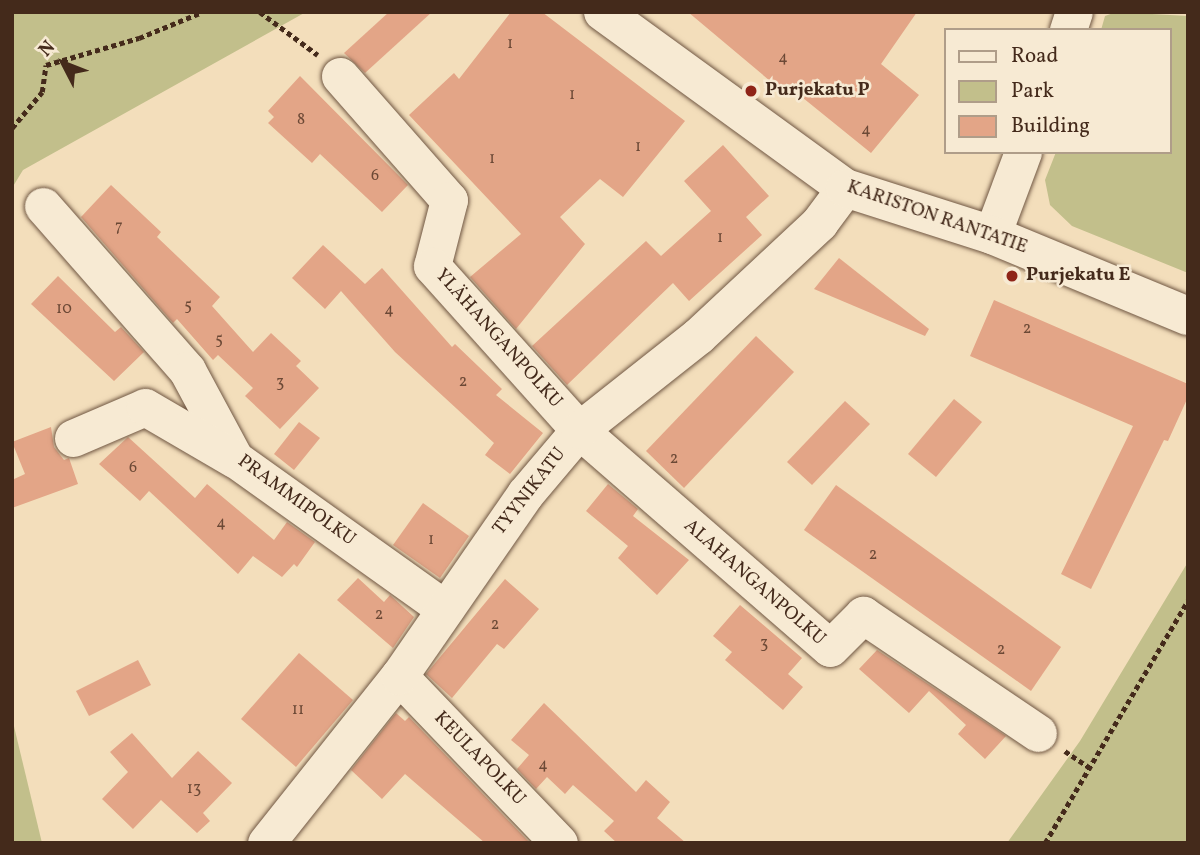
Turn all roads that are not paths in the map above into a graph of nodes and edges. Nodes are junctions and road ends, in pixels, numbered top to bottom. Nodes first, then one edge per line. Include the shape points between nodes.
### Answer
1 (603, 12) edge
2 (340, 76) road end
3 (1022, 154) edge
4 (845, 188) junction
5 (43, 206) dead end
6 (992, 235) junction
7 (1188, 316) edge
8 (579, 430) junction
9 (73, 438) dead end
10 (235, 459) junction
11 (445, 609) junction
12 (399, 676) junction
13 (1038, 733) dead end
14 (266, 843) edge
15 (559, 843) edge

1 - 4 street, KARISTON RANTATIE
2 - 8 street, YLÄHANGANPOLKU via 449,200 432,266
3 - 6 street
4 - 6 street, KARISTON RANTATIE
4 - 8 street, TYYNIKATU via 818,223 698,336
5 - 10 street, PRAMMIPOLKU via 187,370
6 - 7 street, KARISTON RANTATIE
8 - 11 street, TYYNIKATU via 525,494
8 - 13 street, ALAHANGANPOLKU via 830,648 863,615
9 - 10 street via 145,407
10 - 11 street, PRAMMIPOLKU
11 - 12 street, TYYNIKATU
12 - 14 street, TYYNIKATU
12 - 15 street, KEULAPOLKU

